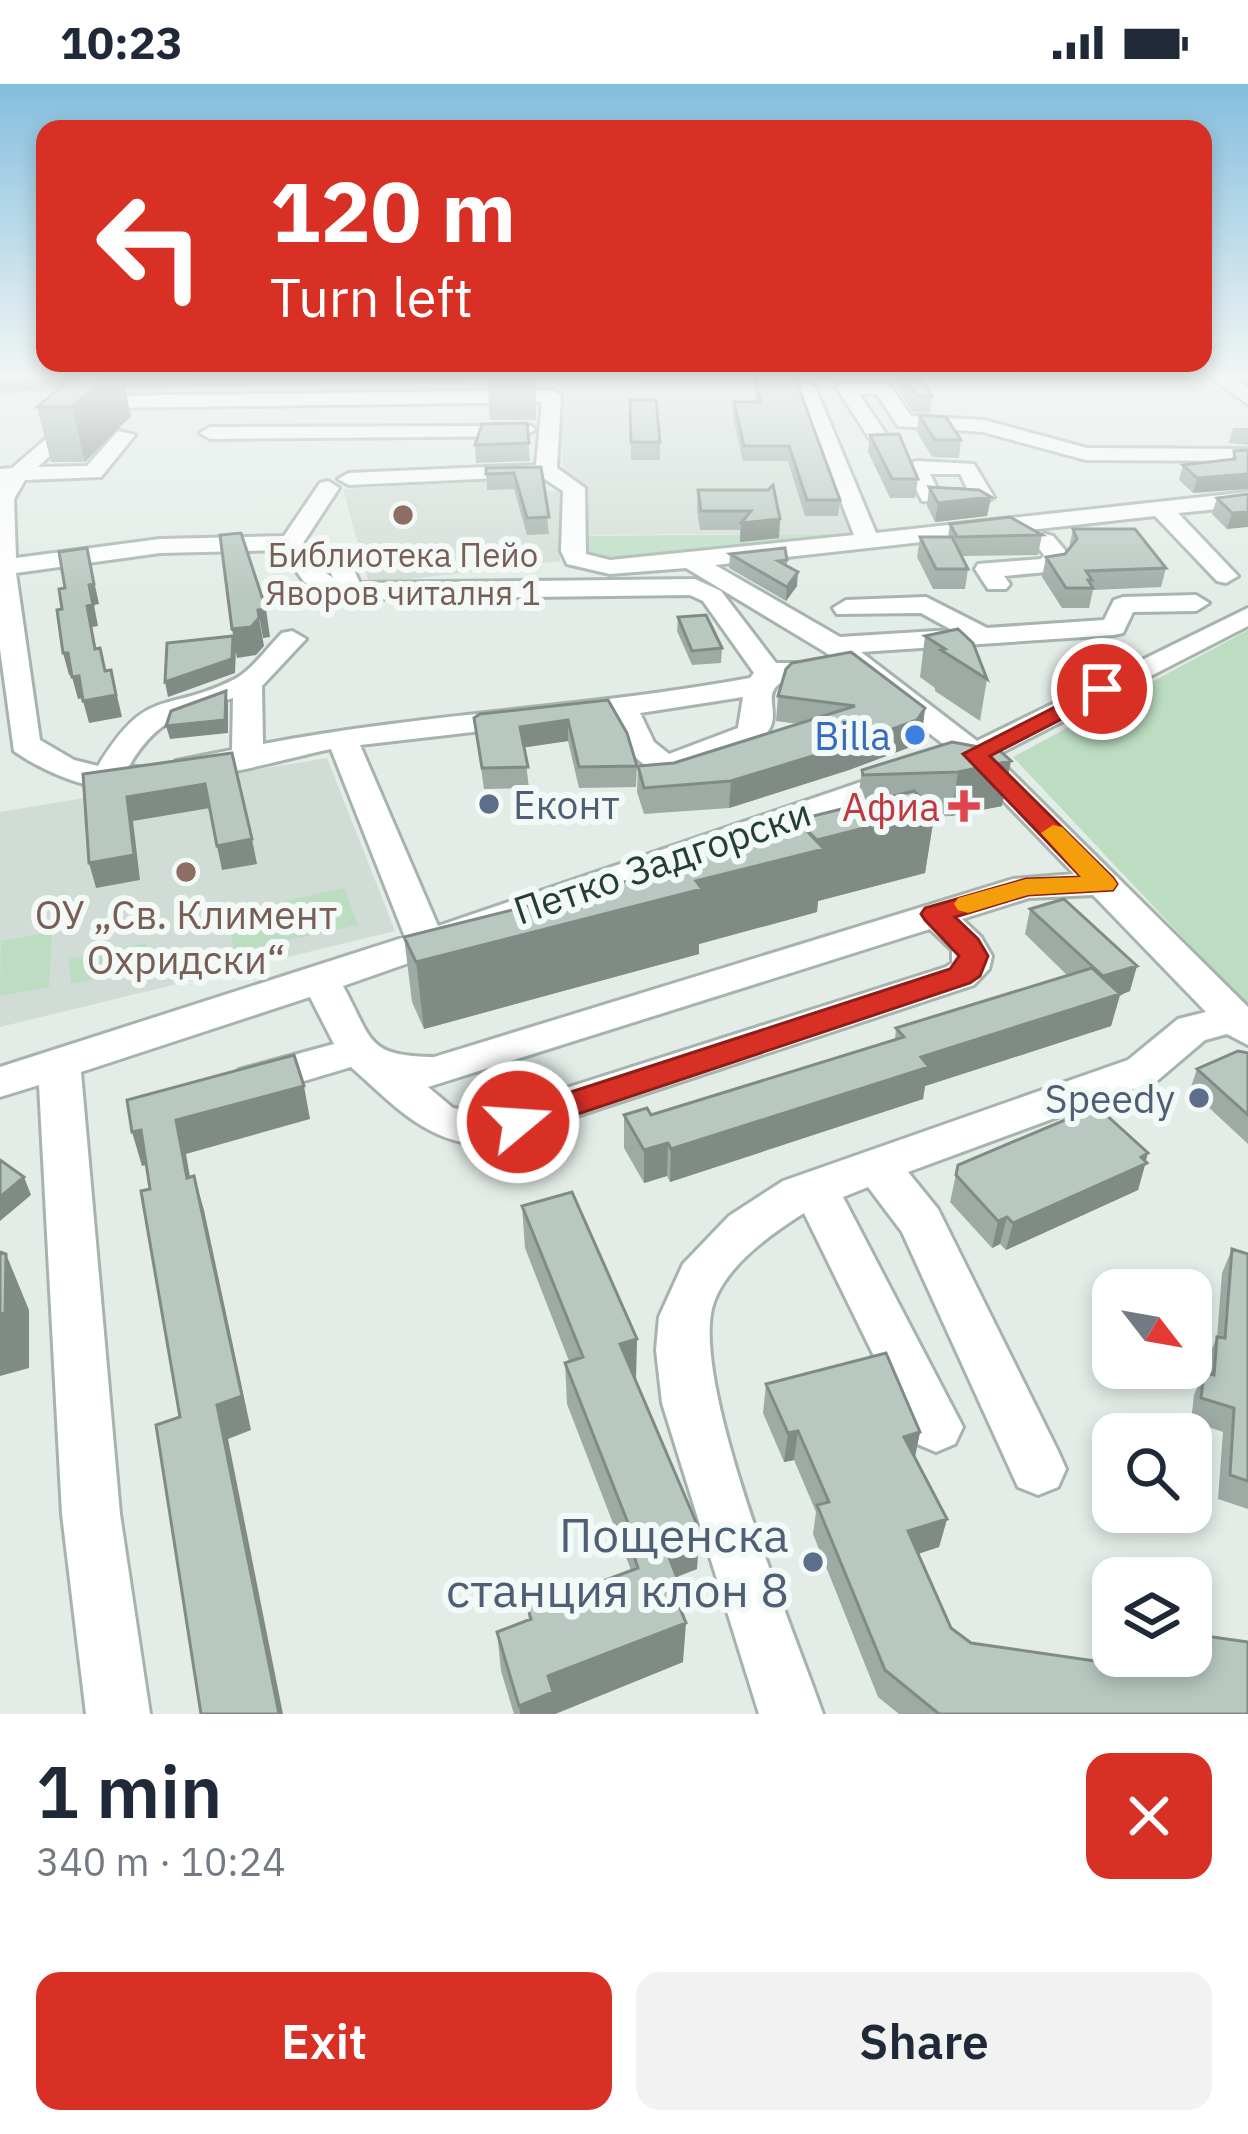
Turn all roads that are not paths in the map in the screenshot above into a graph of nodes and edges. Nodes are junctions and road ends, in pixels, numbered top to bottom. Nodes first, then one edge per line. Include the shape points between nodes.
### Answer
1 (36, 450) edge
2 (112, 450) edge
3 (548, 450) edge
4 (831, 450) edge
5 (1067, 450) edge
6 (1248, 454) edge
7 (1248, 468) edge
8 (546, 471) junction
9 (9, 474) edge
10 (983, 497) edge
11 (1244, 499) edge
12 (1169, 518) junction
13 (1021, 524) junction
14 (867, 539) junction
15 (1045, 541) junction
16 (295, 551) junction
17 (690, 560) junction
18 (3, 571) edge
19 (1226, 576) dead end
20 (997, 584) dead end
21 (1196, 603) dead end
22 (847, 608) dead end
23 (1248, 616) edge
24 (7, 619) edge
25 (984, 638) junction
26 (292, 639) dead end
27 (843, 652) junction
28 (765, 679) junction
29 (248, 684) junction
30 (622, 706) junction
31 (342, 738) junction
32 (975, 754) junction
33 (247, 759) junction
34 (106, 779) junction
35 (1103, 884) junction
36 (935, 914) junction
37 (426, 942) junction
38 (320, 979) junction
39 (1241, 1025) edge
40 (372, 1061) junction
41 (0, 1062) edge
42 (58, 1064) junction
43 (0, 1082) edge
44 (221, 1090) edge
45 (878, 1166) junction
46 (815, 1188) junction
47 (935, 1427) dead end
48 (1038, 1469) dead end
49 (118, 1714) edge
50 (791, 1714) edge

1 - 9 street
2 - 9 street via 93,472
3 - 8 street
4 - 14 street
5 - 6 street
7 - 11 street via 1205,478
8 - 16 street via 339,483
8 - 17 street via 574,488 573,550 583,563
9 - 18 street
10 - 13 street
11 - 12 street
12 - 13 street
12 - 15 street
12 - 19 street
13 - 14 street
13 - 15 street
14 - 17 street
15 - 20 street via 1057,555 1048,566 987,568
16 - 18 street via 160,546
16 - 28 street via 316,584 351,591 694,587 712,596
17 - 27 street
18 - 24 street
21 - 25 street via 1123,605 1114,627
22 - 25 street via 926,605
23 - 32 street, Петко Задгорски
24 - 34 street via 25,744 74,773
25 - 27 street
26 - 29 street
27 - 28 street
27 - 32 street
28 - 30 street
28 - 30 street via 749,734 671,764 645,753
29 - 33 street
29 - 34 street via 160,712 133,733
30 - 31 street
31 - 33 street
31 - 37 street
32 - 35 street
32 - 37 street, Петко Задгорски
33 - 34 street
35 - 36 street via 1026,887
35 - 39 street
36 - 40 street via 435,1072
36 - 40 street via 974,956 960,976 518,1122 463,1129 438,1118
37 - 38 street, Петко Задгорски
38 - 40 street
38 - 42 street, Петко Задгорски
39 - 45 street via 1192,1029 1143,1070
40 - 44 street
41 - 42 street
42 - 43 street, Петко Задгорски
42 - 49 street via 92,1514
45 - 46 street
45 - 48 street via 921,1222
46 - 47 street
46 - 50 street via 765,1212 709,1270 685,1313 681,1359

